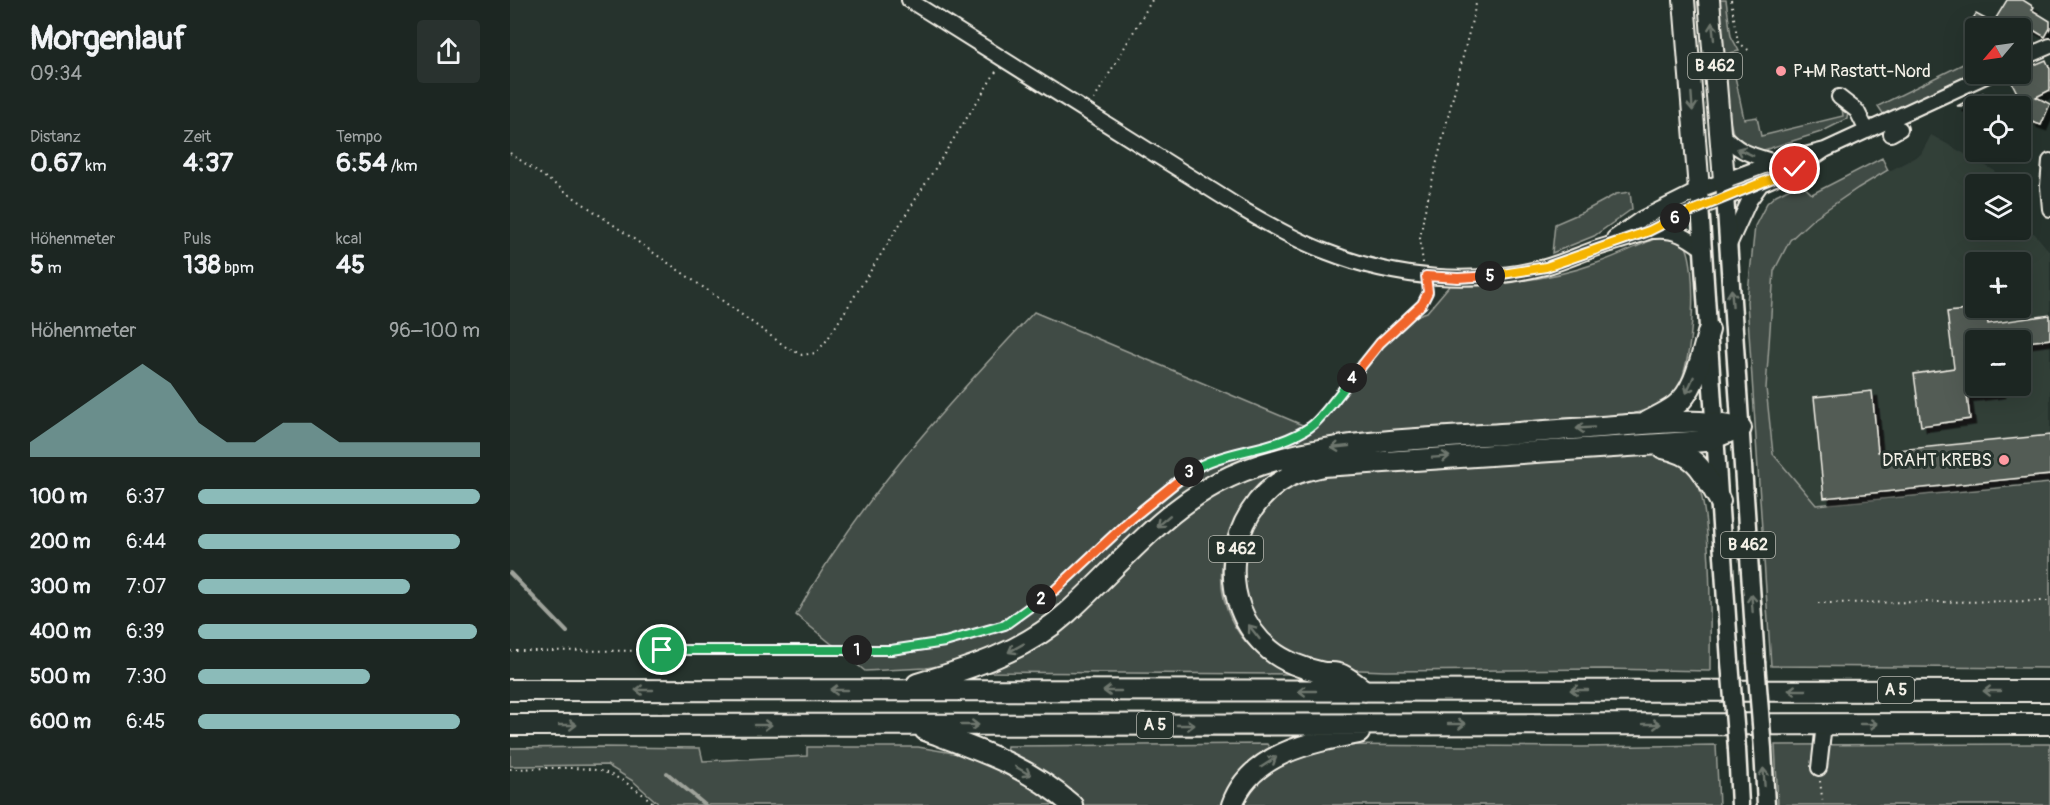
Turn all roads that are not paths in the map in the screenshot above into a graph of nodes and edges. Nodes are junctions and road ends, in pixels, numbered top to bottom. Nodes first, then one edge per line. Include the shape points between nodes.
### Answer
1 (909, 0) edge
2 (1684, 0) edge
3 (1709, 0) edge
4 (2050, 46) edge
5 (2031, 54) edge
6 (1968, 84) edge
7 (1839, 97) dead end
8 (1867, 131) junction
9 (1720, 132) junction
10 (1825, 150) junction
11 (2050, 161) edge
12 (1775, 162) junction
13 (1761, 184) junction
14 (1725, 190) junction
15 (1700, 199) junction
16 (2050, 210) edge
17 (1649, 231) junction
18 (1729, 245) junction
19 (1601, 247) junction
20 (1703, 249) junction
21 (1708, 330) junction
22 (1643, 424) junction
23 (1741, 428) junction
24 (1716, 431) junction
25 (1646, 444) junction
26 (1720, 501) junction
27 (510, 690) edge
28 (898, 690) junction
29 (1365, 691) junction
30 (2050, 691) edge
31 (1398, 724) junction
32 (1824, 724) junction
33 (2050, 724) edge
34 (510, 725) edge
35 (911, 725) junction
36 (1819, 768) road end
37 (1072, 805) edge
38 (1232, 805) edge
39 (1740, 805) edge
40 (1766, 805) edge

1 - 19 street via 1283,233 1328,253 1394,271 1458,278 1546,267
2 -> 15 highway, B 462
9 -> 3 highway, B 462
4 - 5 street
6 - 8 street
7 - 8 street via 1857,111
8 - 10 street
12 -> 9 street via 1745,153
9 - 14 highway, B 462
10 - 12 street
10 - 13 street via 1801,173
11 - 16 street
12 - 14 street
13 - 14 street
13 - 18 street
14 - 15 street
14 - 18 main road, B 462
15 - 17 street
15 - 19 street via 1641,219
15 - 20 main road, B 462
17 - 19 street
17 - 20 street via 1675,232
23 -> 18 main road, B 462
20 - 21 main road, B 462
21 -> 22 highway, A 5 via 1685,396
21 - 24 main road, B 462
22 - 24 highway, A 5 via 1700,422
22 -> 28 highway, A 5 via 1320,449 1264,464 1218,482 1176,510 1037,636 969,669
23 - 24 highway, B 462
40 -> 23 main road, B 462, bridge
24 - 25 highway, B 462 via 1706,441
24 - 26 main road, B 462
25 - 26 highway, B 462 via 1687,455 1698,464
29 -> 25 highway, B 462 via 1341,674 1321,673 1271,651 1241,614 1234,584 1237,539 1248,515 1268,492 1288,477 1323,466
26 - 39 main road, B 462, bridge
28 -> 27 highway, A 5
29 -> 28 highway, A 5
30 -> 29 highway, A 5
31 -> 32 highway, A 5
35 -> 31 highway, A 5
38 -> 31 highway, A 5 via 1246,781 1287,750
32 -> 33 highway, A 5
32 - 36 street
34 -> 35 highway, A 5
35 -> 37 highway via 1009,762

